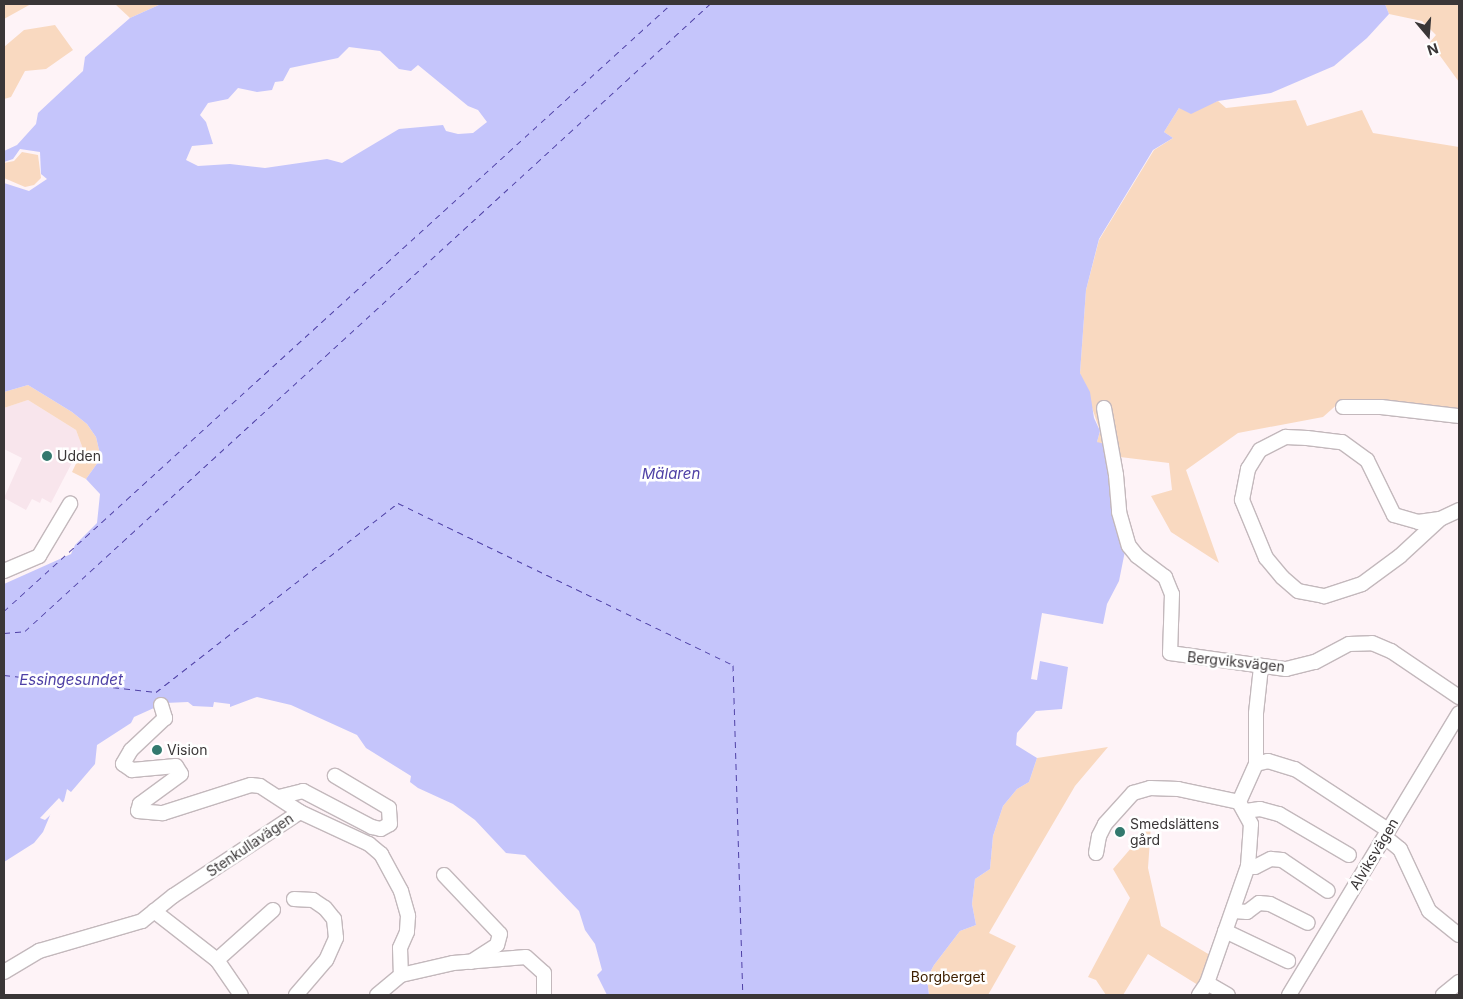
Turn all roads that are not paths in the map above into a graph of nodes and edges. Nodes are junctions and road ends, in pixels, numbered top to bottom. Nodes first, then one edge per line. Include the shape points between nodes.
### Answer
1 (1342, 406) dead end
2 (1104, 408) dead end
3 (1459, 416) edge
4 (70, 504) dead end
5 (1459, 510) edge
6 (1440, 518) junction
7 (4, 571) edge
8 (1261, 668) junction
9 (1459, 697) edge
10 (161, 705) dead end
11 (1458, 719) edge
12 (1256, 764) junction
13 (335, 776) dead end
14 (279, 797) junction
15 (1242, 807) junction
16 (300, 812) junction
17 (1386, 834) junction
18 (1096, 853) dead end
19 (1349, 856) dead end
20 (1248, 866) junction
21 (444, 875) dead end
22 (1328, 890) dead end
23 (294, 899) dead end
24 (273, 910) dead end
25 (154, 911) junction
26 (1234, 911) junction
27 (1308, 923) dead end
28 (1226, 931) junction
29 (1459, 935) edge
30 (218, 960) junction
31 (1288, 961) dead end
32 (468, 963) junction
33 (4, 972) edge
34 (401, 975) junction
35 (1459, 982) edge
36 (1207, 983) junction
37 (380, 994) edge
38 (241, 995) edge
39 (296, 995) edge
40 (544, 995) edge
41 (1199, 995) edge
42 (1228, 995) edge
43 (1290, 995) edge
44 (1443, 995) edge

1 - 3 street
2 - 8 street, Bergviksvägen via 1119,512 1129,546 1136,556 1166,577 1172,594 1170,654
4 - 7 street via 39,556
5 - 6 street
6 - 6 street via 1400,556 1362,584 1324,596 1298,591 1277,571 1263,551 1242,500 1248,469 1260,450 1286,438 1308,438 1342,442 1368,460 1394,515 1418,522
8 - 9 street, Bergviksvägen via 1302,667 1349,644 1372,643 1391,651
8 - 12 street via 1256,713
10 - 14 street via 165,718 131,750 123,764 132,770 176,766 181,774 140,804 138,811 163,813 251,785 260,786
11 - 17 street, Alviksvägen
12 - 15 street
12 - 17 street via 1268,761 1295,769
13 - 14 street via 389,808 390,824 381,829 372,827 303,791
14 - 16 street
15 - 18 street via 1178,789 1150,788 1133,793 1105,824
15 - 19 street via 1279,814
15 - 20 street via 1252,836
16 - 25 street, Stenkullavägen
16 - 34 street, Stenkullavägen via 369,844 390,866 408,916 407,932 400,948
17 - 29 street via 1400,849 1429,910
17 - 43 street, Alviksvägen
20 - 22 street via 1255,867 1271,859 1282,860
20 - 26 street
21 - 32 street via 500,934 497,946
23 - 39 street via 314,900 325,908 334,919 336,938 326,960
24 - 30 street
25 - 30 street
25 - 33 street, Stenkullavägen via 142,921 39,951
26 - 27 street via 1247,912 1259,903 1270,904
26 - 28 street
28 - 31 street
28 - 36 street
30 - 38 street
32 - 34 street via 453,963
32 - 40 street via 526,957 544,973
34 - 37 street
35 - 44 street
36 - 41 street
36 - 42 street

